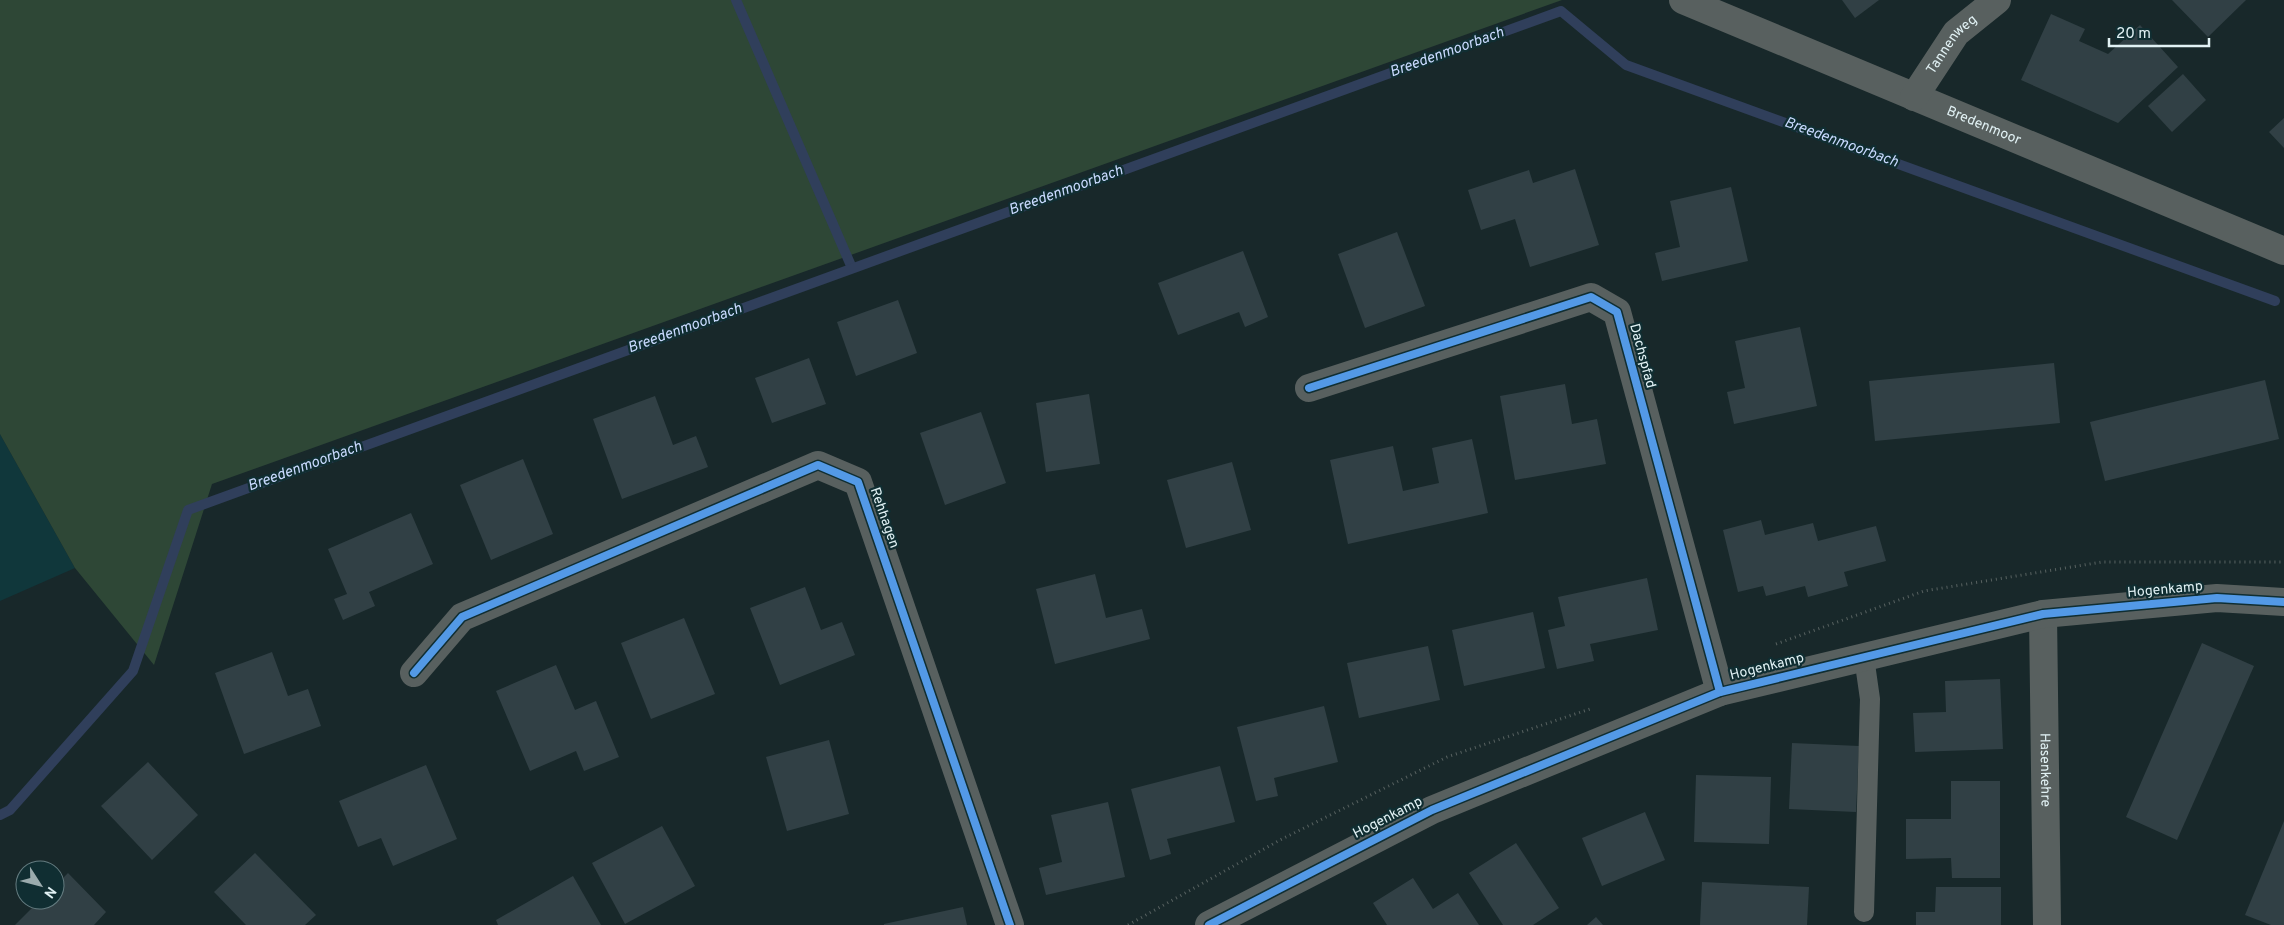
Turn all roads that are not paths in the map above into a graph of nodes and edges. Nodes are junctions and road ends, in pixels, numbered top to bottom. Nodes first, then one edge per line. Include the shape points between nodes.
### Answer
1 (1683, 0) edge
2 (1997, 0) edge
3 (1914, 97) junction
4 (2284, 251) edge
5 (1309, 388) dead end
6 (2284, 602) edge
7 (2043, 614) junction
8 (1864, 657) junction
9 (414, 673) dead end
10 (1720, 692) junction
11 (1864, 912) dead end
12 (1010, 925) edge
13 (1210, 925) edge
14 (2047, 925) edge

1 - 3 street, Bredenmoor
2 - 3 street, Tannenweg via 1956,33
3 - 4 street, Bredenmoor
5 - 10 street, Dachspfad via 1591,297 1617,312
6 - 7 street, Hogenkamp via 2217,598
7 - 8 street, Hogenkamp
7 - 14 street, Hasenkehre
8 - 10 street, Hogenkamp
8 - 11 lane via 1870,699
9 - 12 street, Rehhagen via 462,617 818,465 826,468 858,482
10 - 13 street, Hogenkamp via 1432,810

